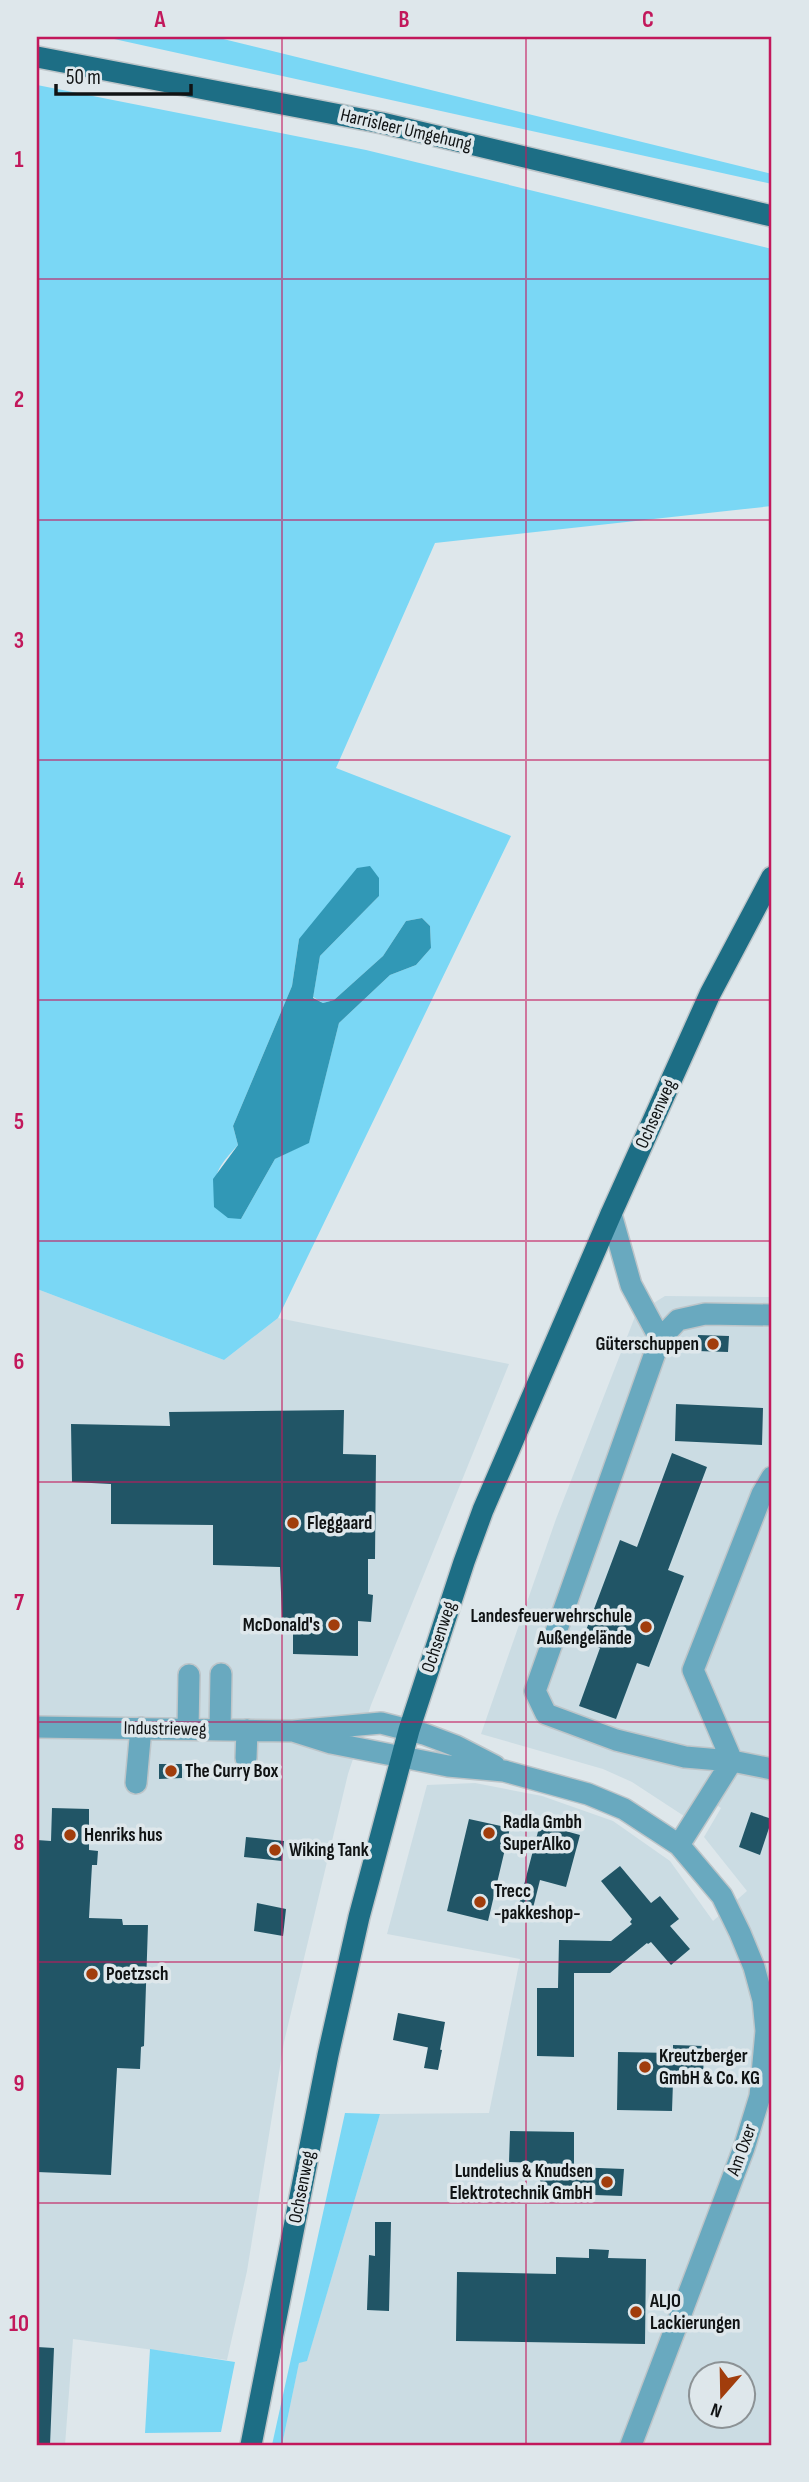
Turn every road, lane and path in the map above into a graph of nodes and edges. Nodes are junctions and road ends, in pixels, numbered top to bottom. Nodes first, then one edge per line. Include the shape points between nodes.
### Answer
1 (43, 58) edge
2 (772, 216) edge
3 (772, 877) edge
4 (611, 1214) junction
5 (772, 1315) edge
6 (660, 1339) junction
7 (769, 1488) edge
8 (221, 1674) dead end
9 (189, 1675) dead end
10 (37, 1727) edge
11 (141, 1728) junction
12 (188, 1729) junction
13 (220, 1730) junction
14 (247, 1730) junction
15 (409, 1730) junction
16 (293, 1731) junction
17 (401, 1756) junction
18 (246, 1758) dead end
19 (732, 1761) junction
20 (772, 1769) edge
21 (504, 1771) junction
22 (136, 1783) dead end
23 (679, 1845) junction
24 (251, 2445) edge
25 (631, 2445) edge

1 - 2 main road, Harrisleer Umgehung via 382,123
3 - 4 main road, Ochsenweg via 710,994
4 - 6 street via 631,1286
4 - 15 main road, Ochsenweg via 483,1510
5 - 6 street via 705,1314 678,1320
6 - 19 street via 535,1690 546,1714 616,1740 685,1757
7 - 19 street via 693,1670
8 - 13 street
9 - 12 street
10 - 11 street, Industrieweg
11 - 12 street, Industrieweg
11 - 22 street
12 - 13 street, Industrieweg
13 - 14 street, Industrieweg
14 - 16 street, Industrieweg
14 - 18 street
15 - 16 street, Industrieweg via 381,1723
15 - 17 main road, Ochsenweg
15 - 21 street, Am Oxer via 456,1746
16 - 17 street, Industrieweg
17 - 21 street, Am Oxer
17 - 24 main road, Ochsenweg via 328,2054
19 - 20 street
19 - 23 street
21 - 23 street, Am Oxer via 624,1809
23 - 25 street, Am Oxer via 722,1896 754,1967 763,2000 765,2065 752,2124

